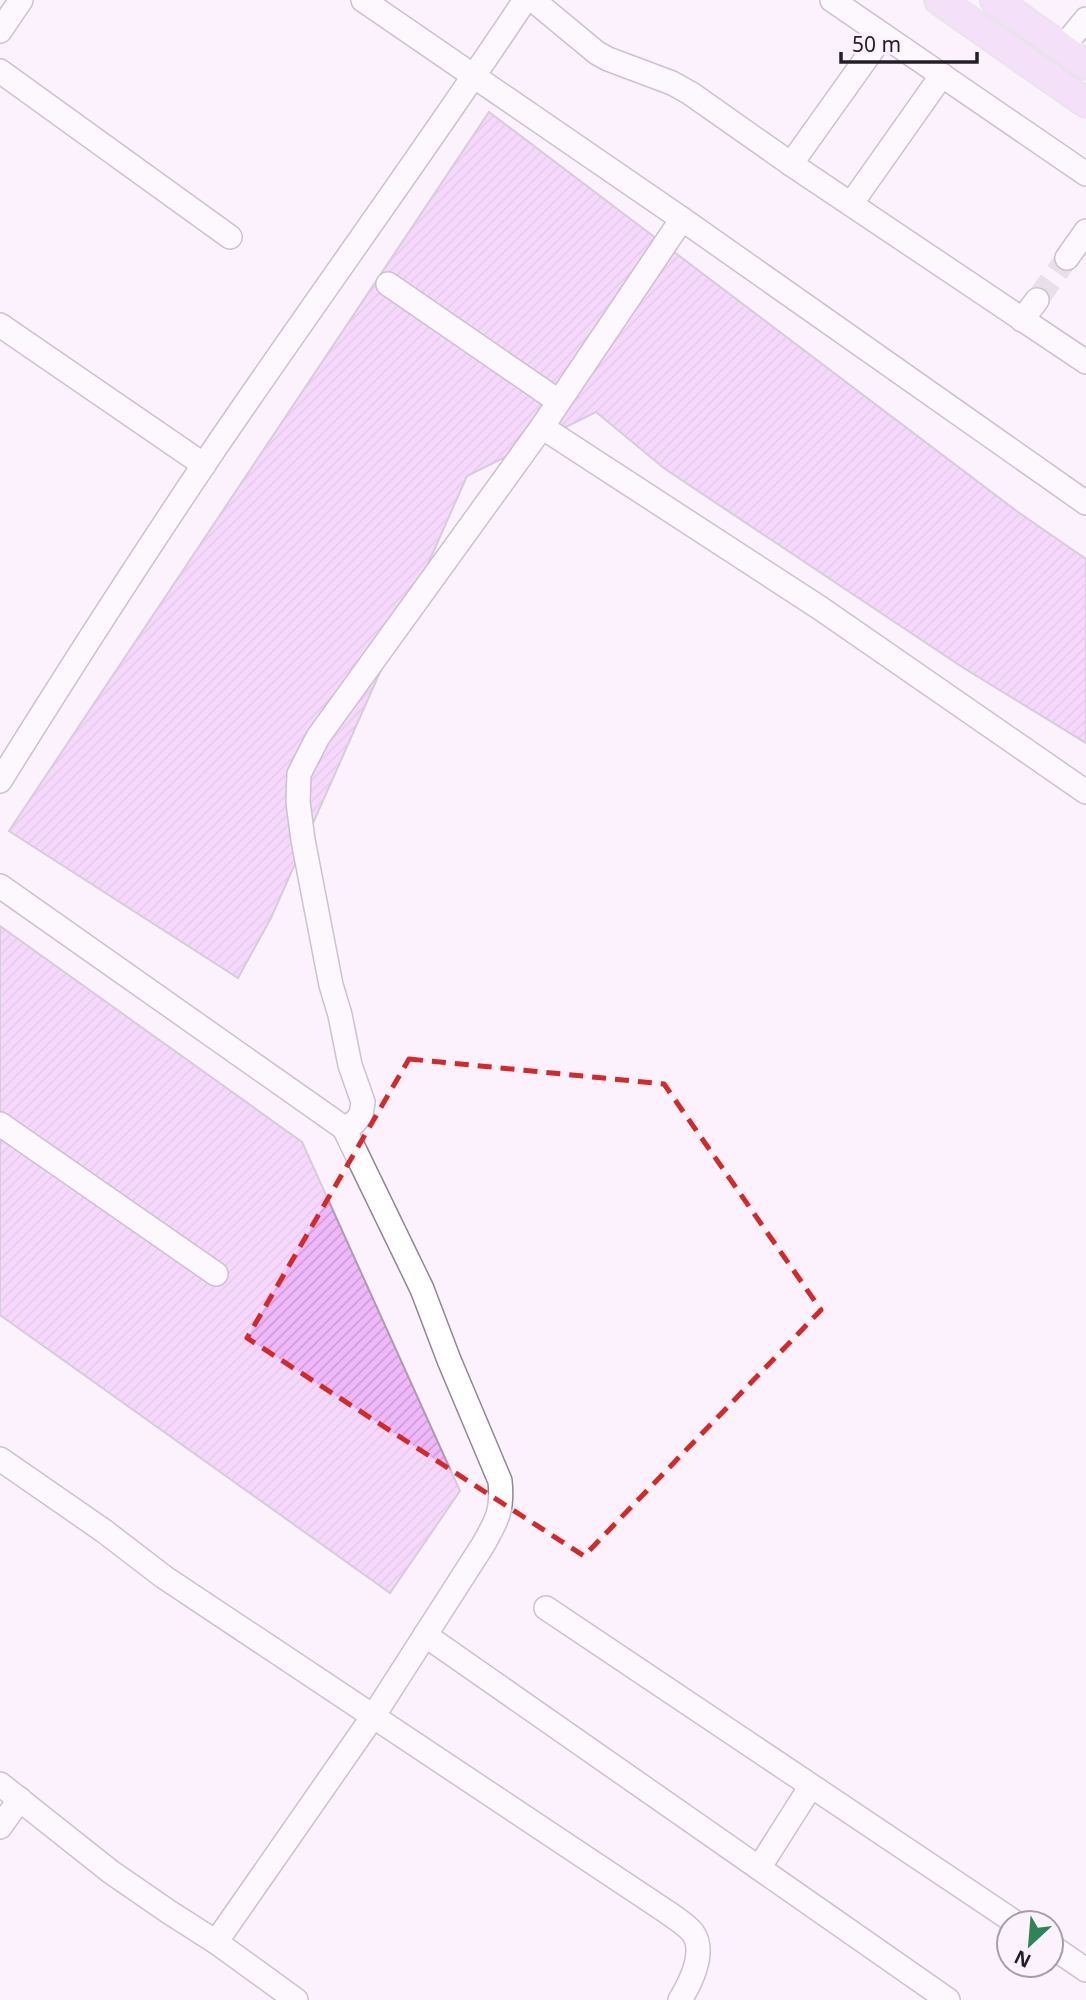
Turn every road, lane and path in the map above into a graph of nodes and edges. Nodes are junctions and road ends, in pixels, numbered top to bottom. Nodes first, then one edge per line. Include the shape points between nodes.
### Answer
1 (21, 0) edge
2 (363, 0) edge
3 (526, 0) edge
4 (533, 0) edge
5 (832, 0) edge
6 (939, 0) edge
7 (995, 0) edge
8 (1086, 19) edge
9 (0, 31) edge
10 (883, 35) junction
11 (1063, 47) junction
12 (1086, 65) edge
13 (0, 71) edge
14 (942, 75) junction
15 (475, 76) junction
16 (1086, 103) edge
17 (791, 164) junction
18 (1086, 174) edge
19 (851, 204) junction
20 (682, 219) junction
21 (1086, 231) edge
22 (230, 237) dead end
23 (1067, 258) tunnel mouth
24 (388, 284) dead end
25 (1037, 300) tunnel mouth
26 (1022, 320) junction
27 (0, 325) edge
28 (1086, 362) edge
29 (558, 401) junction
30 (542, 426) junction
31 (204, 465) junction
32 (1086, 503) edge
33 (0, 781) edge
34 (1086, 792) edge
35 (0, 886) edge
36 (0, 1124) edge
37 (344, 1128) junction
38 (216, 1275) dead end
39 (0, 1459) edge
40 (546, 1608) dead end
41 (425, 1635) junction
42 (374, 1715) junction
43 (0, 1784) edge
44 (811, 1786) junction
45 (20, 1799) junction
46 (0, 1827) edge
47 (759, 1868) junction
48 (995, 1909) edge
49 (216, 1942) junction
50 (1065, 1956) edge
51 (1086, 1970) edge
52 (296, 2000) edge
53 (680, 2000) edge
54 (948, 2000) edge

1 - 9 street
2 - 15 street
3 - 15 street
4 - 17 street via 597,53 690,93
5 - 10 street
6 - 16 main road
7 - 11 main road
8 - 11 street
10 - 14 street
10 - 17 street
11 - 12 main road
13 - 22 street
14 - 18 street
14 - 19 street
15 - 20 street
15 - 31 street
17 - 19 street
19 - 26 street
20 - 29 street
20 - 32 street
21 - 23 street
24 - 29 street
25 - 26 street
26 - 28 street
27 - 31 street
29 - 30 street
30 - 34 street via 820,608
30 - 37 street via 318,737 299,774 303,840 331,985 363,1102 361,1115
31 - 33 street
35 - 37 street
36 - 38 street
37 - 41 street via 422,1289 500,1481 502,1500 497,1518
39 - 42 street via 164,1577
40 - 44 street
41 - 42 street
41 - 47 street
42 - 49 street
42 - 53 street via 692,1932 699,1947 696,1964
43 - 45 street
44 - 47 street
44 - 48 street
45 - 46 street
45 - 49 street via 111,1872
47 - 54 street
49 - 52 street
50 - 51 street

